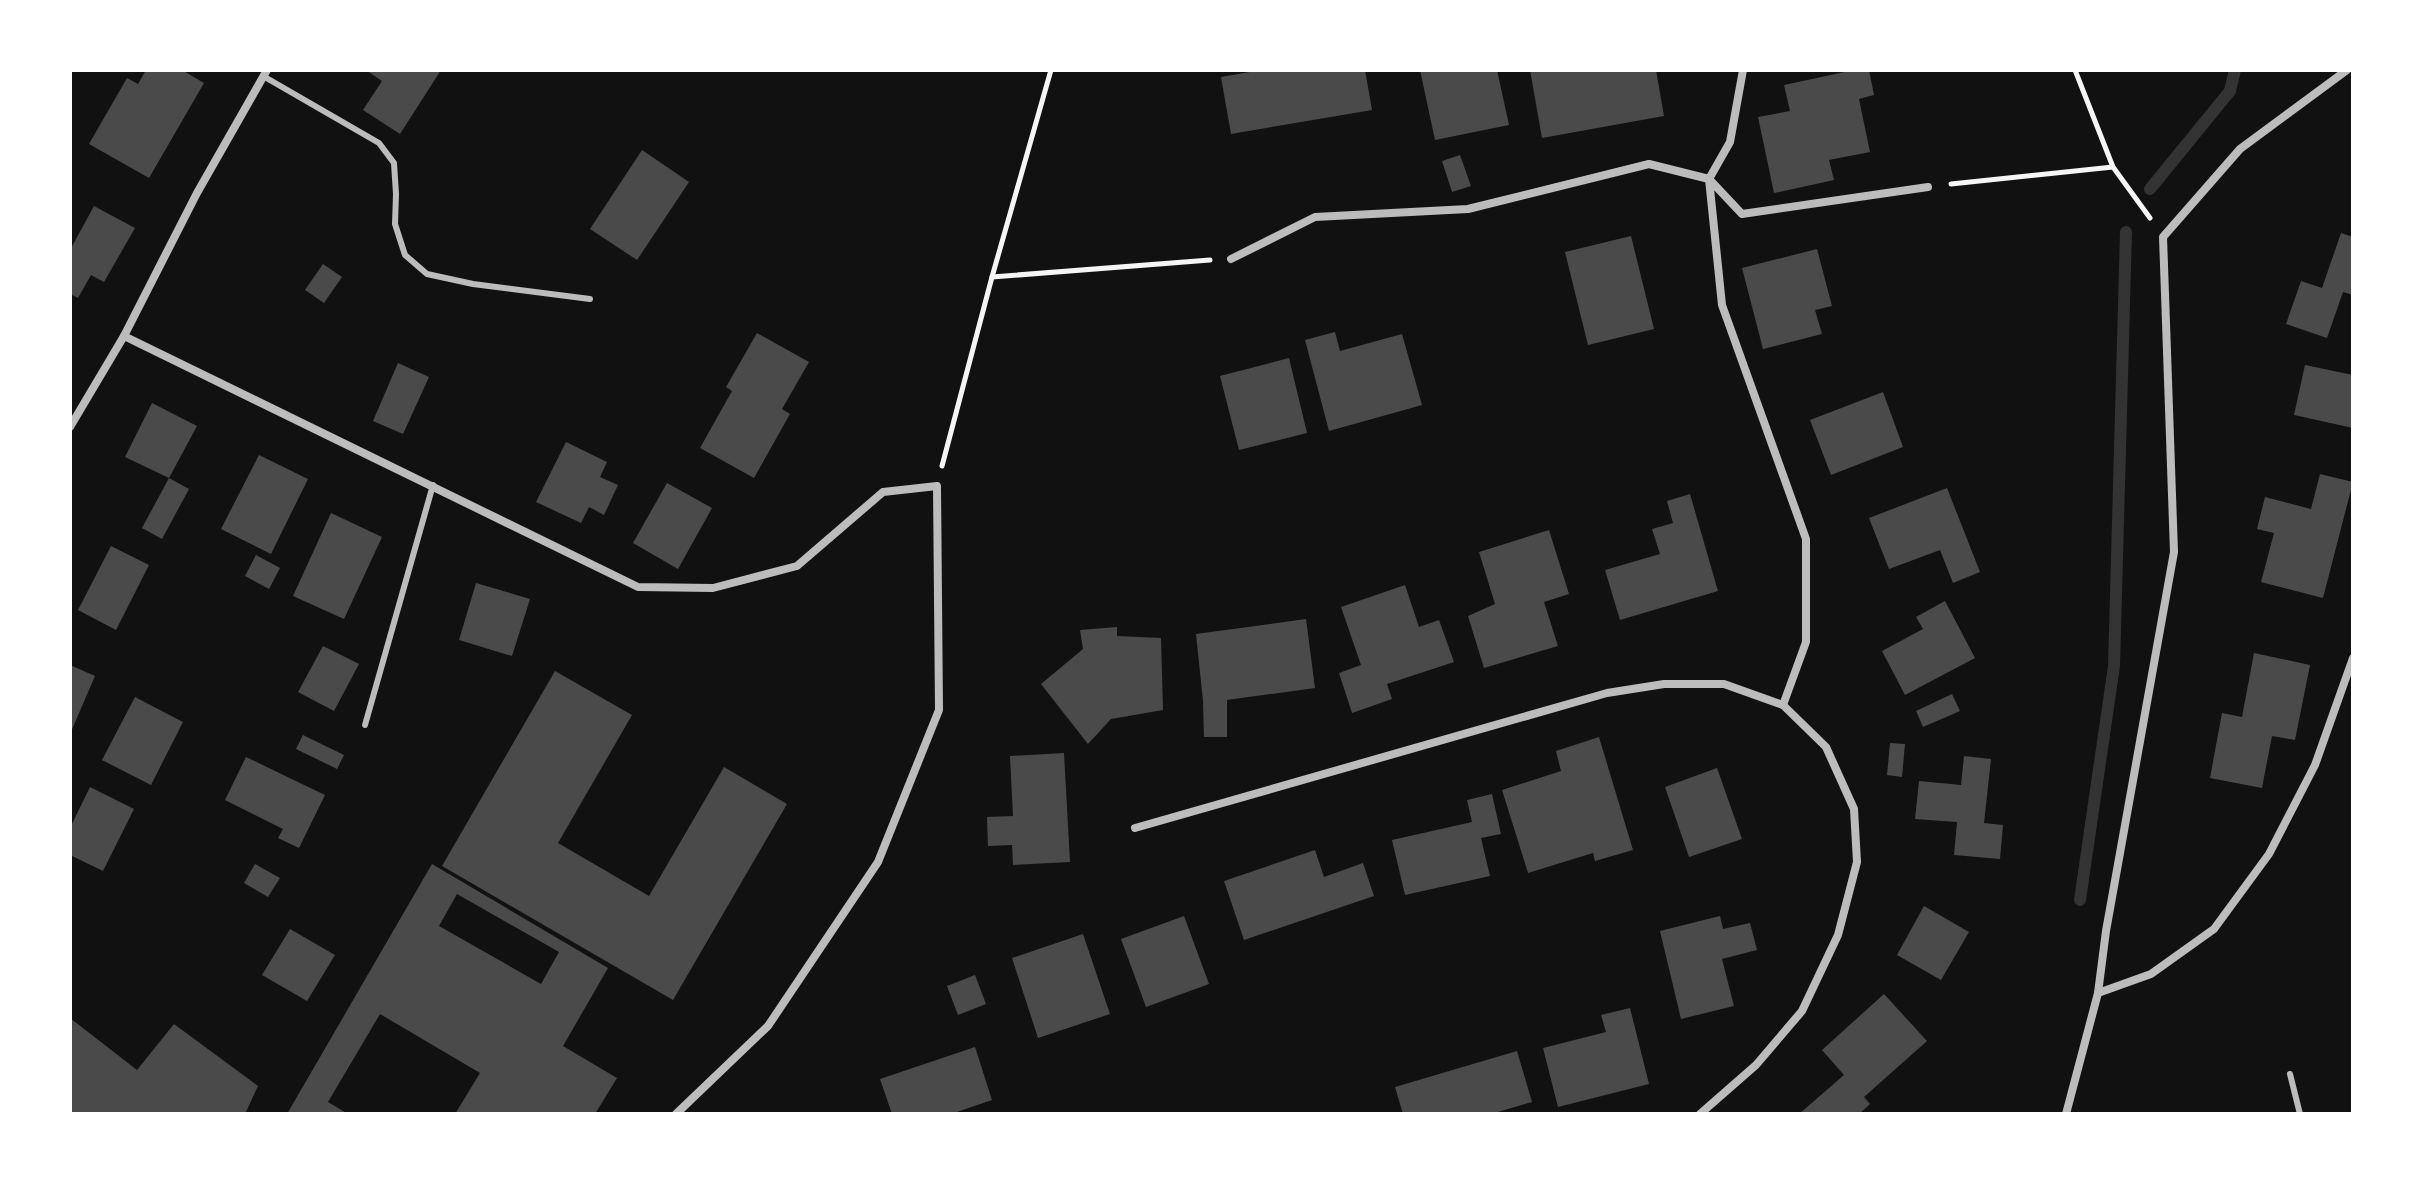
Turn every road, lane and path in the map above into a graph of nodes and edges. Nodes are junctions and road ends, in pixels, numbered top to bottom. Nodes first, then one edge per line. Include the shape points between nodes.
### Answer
1 (1051, 70) edge
2 (1743, 70) edge
3 (2075, 70) edge
4 (2347, 70) edge
5 (265, 73) edge
6 (2113, 167) junction
7 (1709, 179) junction
8 (1928, 187) joint
9 (2163, 237) junction
10 (1231, 259) joint
11 (992, 277) junction
12 (590, 299) dead end
13 (124, 336) junction
14 (70, 427) edge
15 (433, 485) junction
16 (937, 486) junction
17 (2353, 658) edge
18 (1783, 705) junction
19 (365, 725) dead end
20 (1135, 828) dead end
21 (2098, 993) junction
22 (2290, 1074) dead end
23 (676, 1114) edge
24 (1700, 1114) edge
25 (2066, 1114) edge
26 (2300, 1114) edge

1 - 11 path
2 - 7 street via 1730,142
3 - 6 path
4 - 9 street via 2240,149
5 - 12 lane via 379,143 394,163 395,224 405,255 427,274
5 - 13 street
6 - 8 path
6 - 9 path
7 - 8 street via 1742,214
7 - 10 street via 1649,164 1468,209 1315,217
7 - 18 street via 1722,305 1806,539 1806,642
9 - 21 street via 2174,552
10 - 11 path
11 - 16 path
13 - 14 street
13 - 15 street
15 - 16 street via 638,587 713,588 797,566 883,492
15 - 19 lane
16 - 23 street via 939,710 878,862 768,1026
17 - 21 street via 2302,791 2269,854 2214,929 2151,974
18 - 20 street via 1724,684 1664,684 1607,693
18 - 24 street via 1826,747 1854,809 1857,862 1838,935 1802,1011 1756,1065
21 - 25 street
22 - 26 lane

